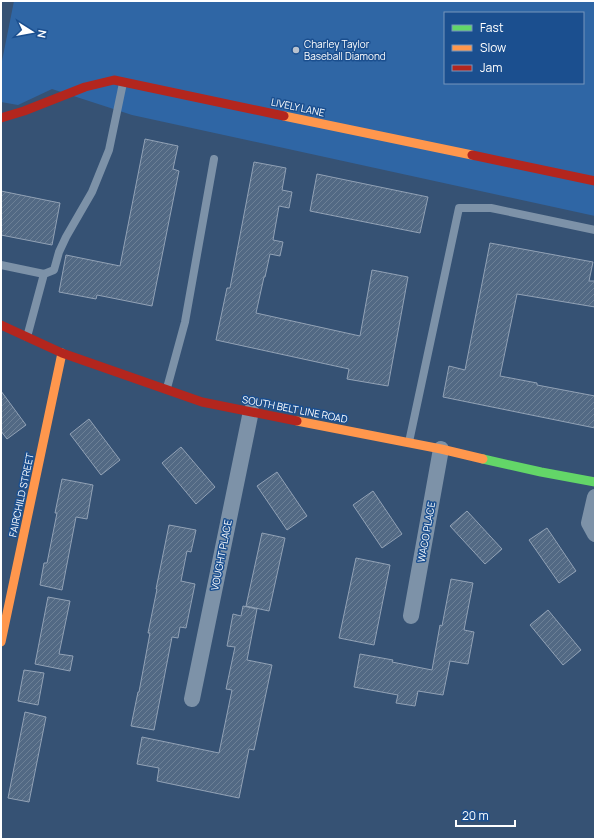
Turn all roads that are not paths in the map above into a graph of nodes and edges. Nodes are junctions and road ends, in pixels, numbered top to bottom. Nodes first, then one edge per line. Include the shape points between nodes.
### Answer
1 (123, 82) junction
2 (1, 118) edge
3 (214, 159) dead end
4 (595, 181) edge
5 (595, 230) edge
6 (1, 264) edge
7 (44, 274) junction
8 (1, 325) edge
9 (27, 337) junction
10 (62, 353) junction
11 (166, 389) junction
12 (251, 411) junction
13 (408, 442) junction
14 (441, 449) junction
15 (595, 482) edge
16 (595, 497) edge
17 (595, 534) edge
18 (412, 616) dead end
19 (1, 642) edge
20 (192, 699) dead end

1 - 2 street, LIVELY LANE via 114,80 85,87
1 - 4 street, LIVELY LANE
1 - 7 lane via 109,150 92,192 66,237 54,270
3 - 11 lane via 185,322
5 - 13 lane via 491,208 459,208
6 - 7 lane
7 - 9 lane
8 - 9 street, SOUTH BELT LINE ROAD
9 - 10 street, SOUTH BELT LINE ROAD
10 - 11 street, SOUTH BELT LINE ROAD
10 - 19 street, FAIRCHILD STREET
11 - 12 street, SOUTH BELT LINE ROAD via 202,402
12 - 13 street, SOUTH BELT LINE ROAD
12 - 20 street, VOUGHT PLACE
13 - 14 street, SOUTH BELT LINE ROAD
14 - 15 street, SOUTH BELT LINE ROAD
14 - 18 street, WACO PLACE
16 - 17 street via 589,523

